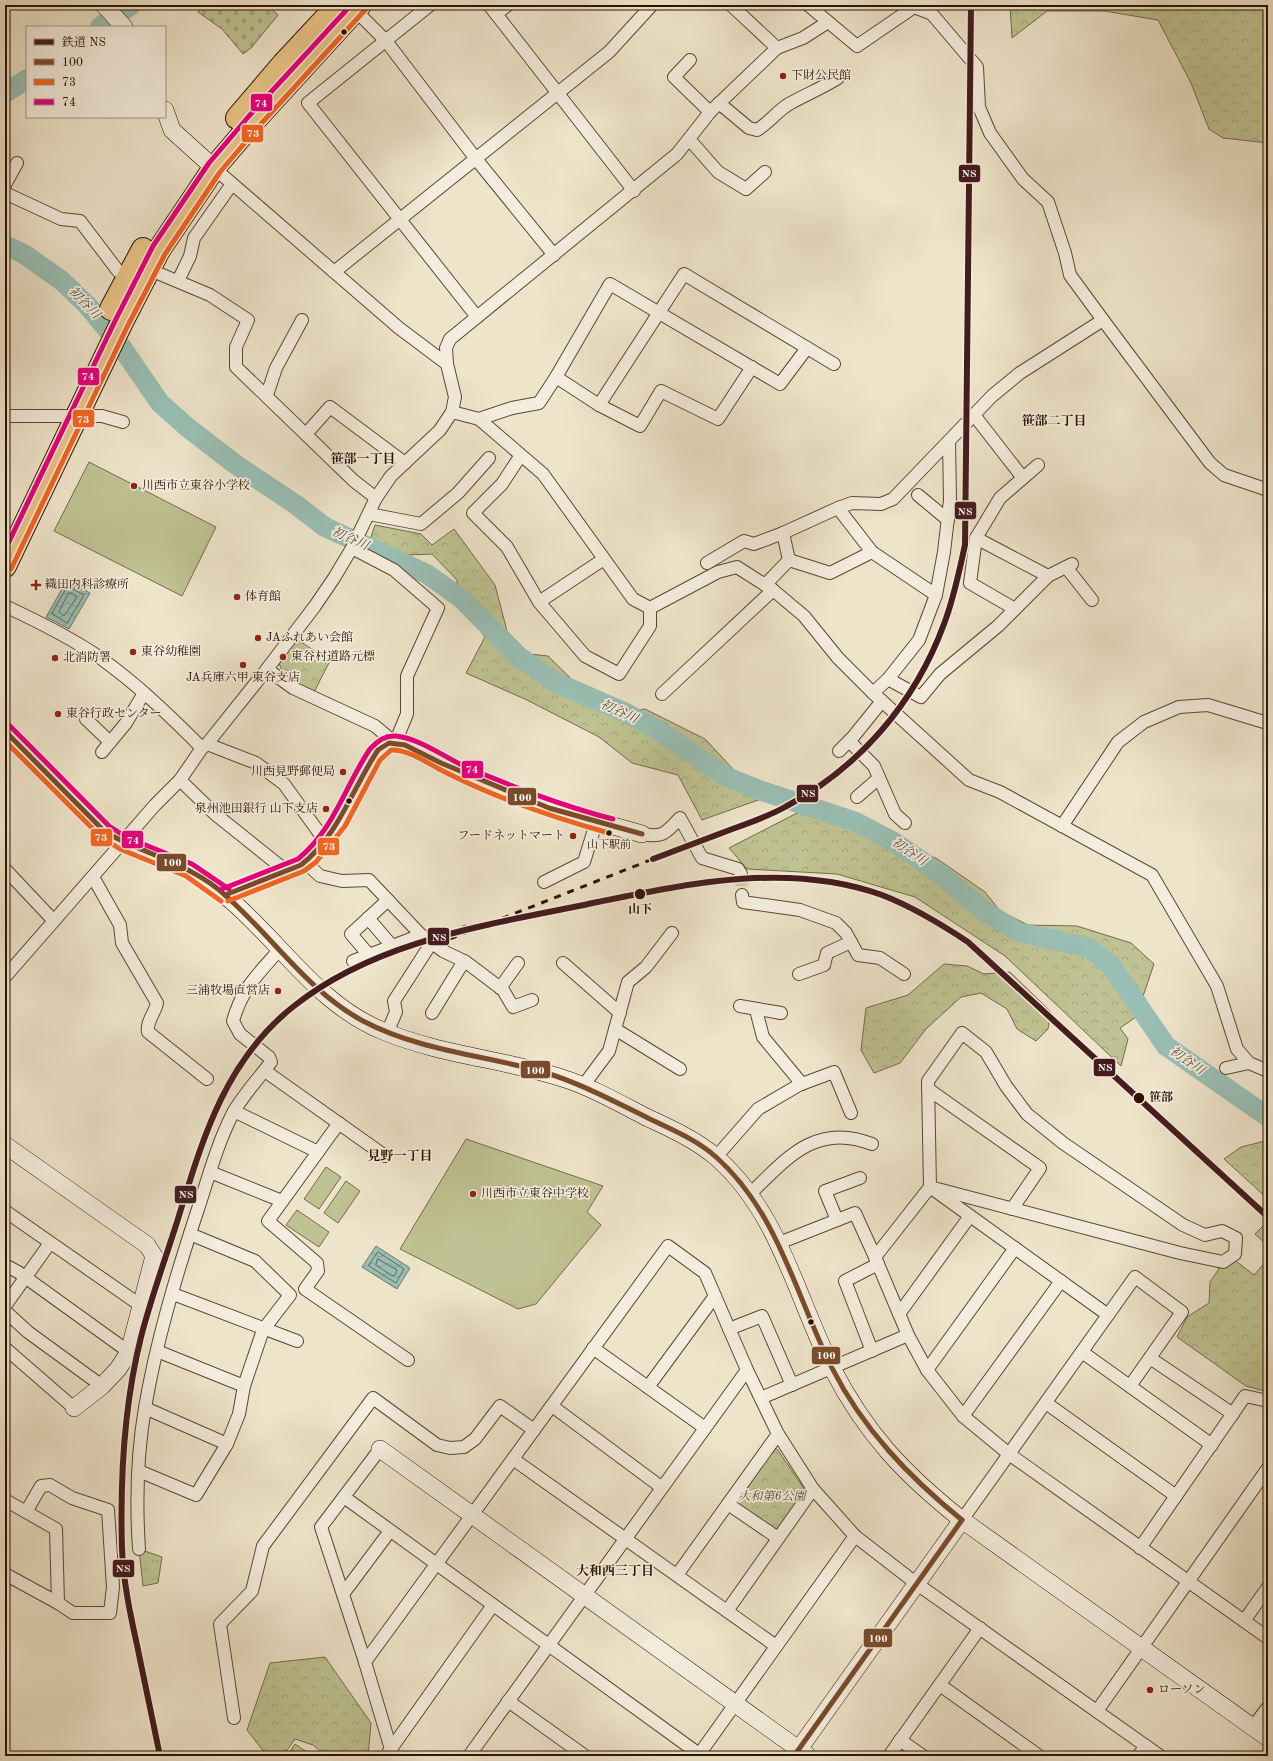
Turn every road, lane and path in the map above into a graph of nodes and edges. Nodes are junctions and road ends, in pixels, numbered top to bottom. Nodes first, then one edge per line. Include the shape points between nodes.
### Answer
1 (104, 5) edge
2 (430, 5) edge
3 (508, 5) edge
4 (652, 5) edge
5 (731, 5) edge
6 (808, 5) edge
7 (351, 7) edge
8 (493, 10) edge
9 (828, 22) junction
10 (123, 26) edge
11 (386, 41) junction
12 (776, 48) junction
13 (690, 60) dead end
14 (838, 78) dead end
15 (558, 93) junction
16 (719, 103) junction
17 (710, 112) junction
18 (166, 113) edge
19 (689, 139) junction
20 (476, 159) junction
21 (17, 163) dead end
22 (208, 164) junction
23 (765, 172) dead end
24 (232, 184) junction
25 (5, 185) edge
26 (634, 191) junction
27 (5, 193) edge
28 (399, 218) junction
29 (554, 256) junction
30 (148, 269) junction
31 (334, 272) junction
32 (127, 277) junction
33 (178, 281) junction
34 (659, 312) junction
35 (477, 317) junction
36 (115, 318) junction
37 (302, 320) dead end
38 (1104, 320) junction
39 (807, 348) junction
40 (447, 364) junction
41 (834, 364) dead end
42 (752, 367) junction
43 (556, 377) junction
44 (267, 395) junction
45 (599, 405) junction
46 (452, 412) junction
47 (974, 414) junction
48 (5, 416) edge
49 (69, 416) junction
50 (479, 419) junction
51 (123, 422) dead end
52 (306, 434) junction
53 (949, 441) junction
54 (521, 455) junction
55 (489, 458) dead end
56 (405, 462) junction
57 (1038, 465) dead end
58 (1023, 478) junction
59 (1268, 490) edge
60 (918, 495) dead end
61 (376, 498) junction
62 (838, 508) junction
63 (369, 514) junction
64 (948, 520) junction
65 (5, 531) edge
66 (783, 533) junction
67 (976, 538) junction
68 (352, 548) junction
69 (872, 552) junction
70 (604, 559) junction
71 (789, 560) junction
72 (707, 563) dead end
73 (5, 566) edge
74 (1048, 576) junction
75 (769, 588) junction
76 (936, 595) junction
77 (1092, 600) dead end
78 (539, 602) junction
79 (5, 606) edge
80 (650, 608) junction
81 (1015, 609) junction
82 (267, 669) junction
83 (888, 678) junction
84 (144, 693) junction
85 (662, 694) dead end
86 (878, 697) junction
87 (86, 718) dead end
88 (1268, 719) edge
89 (5, 731) edge
90 (848, 741) junction
91 (110, 742) junction
92 (395, 743) junction
93 (205, 746) junction
94 (839, 751) dead end
95 (102, 752) dead end
96 (879, 778) junction
97 (180, 780) junction
98 (857, 796) dead end
99 (596, 823) junction
100 (905, 823) dead end
101 (1062, 826) junction
102 (642, 834) joint
103 (325, 841) junction
104 (123, 843) junction
105 (306, 862) junction
106 (5, 869) edge
107 (285, 870) junction
108 (741, 874) dead end
109 (93, 877) junction
110 (544, 882) dead end
111 (225, 895) junction
112 (742, 895) dead end
113 (388, 900) junction
114 (368, 918) junction
115 (54, 921) junction
116 (672, 933) dead end
117 (421, 935) junction
118 (432, 942) junction
119 (851, 942) junction
120 (392, 946) junction
121 (281, 948) junction
122 (369, 955) junction
123 (353, 961) dead end
124 (464, 961) junction
125 (518, 963) dead end
126 (563, 963) dead end
127 (799, 974) dead end
128 (904, 974) dead end
129 (5, 977) edge
130 (500, 988) junction
131 (532, 1000) dead end
132 (740, 1006) dead end
133 (756, 1010) junction
134 (620, 1013) junction
135 (781, 1013) dead end
136 (432, 1014) dead end
137 (615, 1029) junction
138 (387, 1033) junction
139 (1249, 1063) junction
140 (1226, 1068) dead end
141 (680, 1069) dead end
142 (265, 1071) junction
143 (1268, 1071) edge
144 (207, 1079) dead end
145 (802, 1084) junction
146 (583, 1086) junction
147 (928, 1089) junction
148 (234, 1111) junction
149 (851, 1113) dead end
150 (339, 1123) junction
151 (872, 1144) dead end
152 (5, 1145) edge
153 (318, 1152) junction
154 (385, 1156) dead end
155 (716, 1157) junction
156 (210, 1172) junction
157 (860, 1178) dead end
158 (930, 1187) junction
159 (750, 1194) junction
160 (282, 1201) junction
161 (1012, 1209) junction
162 (5, 1211) edge
163 (970, 1216) junction
164 (837, 1220) junction
165 (190, 1234) junction
166 (50, 1243) junction
167 (779, 1243) junction
168 (1015, 1248) junction
169 (877, 1261) junction
170 (5, 1265) edge
171 (24, 1277) junction
172 (1061, 1281) junction
173 (173, 1294) junction
174 (715, 1296) junction
175 (140, 1305) junction
176 (5, 1306) edge
177 (5, 1311) edge
178 (899, 1314) junction
179 (1108, 1315) junction
180 (729, 1329) junction
181 (263, 1330) junction
182 (908, 1335) junction
183 (297, 1342) dead end
184 (5, 1348) edge
185 (593, 1348) junction
186 (157, 1351) junction
187 (872, 1351) junction
188 (129, 1352) junction
189 (1082, 1352) junction
190 (1150, 1358) junction
191 (408, 1360) dead end
192 (832, 1367) junction
193 (747, 1370) junction
194 (927, 1370) junction
195 (792, 1384) junction
196 (102, 1386) junction
197 (244, 1386) junction
198 (1130, 1386) junction
199 (648, 1387) junction
200 (761, 1398) junction
201 (1268, 1401) edge
202 (1046, 1403) junction
203 (552, 1406) junction
204 (74, 1408) joint
205 (145, 1408) junction
206 (1233, 1414) junction
207 (963, 1416) junction
208 (705, 1428) junction
209 (534, 1430) junction
210 (778, 1434) junction
211 (227, 1444) junction
212 (1212, 1445) junction
213 (380, 1449) joint
214 (1009, 1454) junction
215 (513, 1459) junction
216 (1268, 1468) edge
217 (139, 1471) junction
218 (661, 1487) junction
219 (813, 1488) junction
220 (1176, 1496) junction
221 (344, 1497) junction
222 (5, 1500) edge
223 (728, 1504) junction
224 (26, 1512) junction
225 (472, 1515) junction
226 (962, 1520) junction
227 (390, 1531) junction
228 (855, 1536) junction
229 (625, 1538) junction
230 (778, 1538) junction
231 (1140, 1548) junction
232 (139, 1550) dead end
233 (437, 1564) junction
234 (5, 1574) edge
235 (677, 1575) junction
236 (1188, 1581) junction
237 (917, 1584) junction
238 (1268, 1587) edge
239 (343, 1594) junction
240 (584, 1596) junction
241 (58, 1603) junction
242 (493, 1605) junction
243 (727, 1611) junction
244 (1244, 1621) junction
245 (980, 1628) junction
246 (1268, 1638) edge
247 (548, 1645) junction
248 (776, 1646) junction
249 (1142, 1648) junction
250 (365, 1662) junction
251 (940, 1685) junction
252 (508, 1702) junction
253 (735, 1704) junction
254 (1268, 1707) edge
255 (1098, 1712) junction
256 (234, 1718) dead end
257 (1254, 1727) junction
258 (1268, 1738) edge
259 (900, 1740) junction
260 (1146, 1746) junction
261 (390, 1754) edge
262 (800, 1754) edge
263 (698, 1755) edge
264 (470, 1756) edge
265 (585, 1756) edge
266 (889, 1756) edge
267 (924, 1756) edge
268 (1039, 1756) edge
269 (1138, 1756) edge
270 (1160, 1756) edge

1 - 10 street
2 - 11 street
3 - 8 street
4 - 15 street via 609,52
5 - 12 street
6 - 9 street
7 - 11 street
7 - 22 highway via 254,121
8 - 15 street
9 - 12 street via 803,38
9 - 38 street via 857,46 914,7 932,14 977,67 979,107 990,133 1024,179 1048,202 1070,275
11 - 20 street
11 - 28 street via 308,103
12 - 16 street
13 - 17 street via 674,76
14 - 16 street via 787,105 768,124 757,130 749,128
15 - 20 street
15 - 26 street
16 - 17 street
17 - 19 street
18 - 22 street via 172,130
19 - 23 street via 718,172 746,189
19 - 26 street via 678,154
20 - 28 street
20 - 29 street
21 - 25 street
22 - 24 street
22 - 30 highway via 197,191
22 - 32 highway via 148,241
24 - 31 street
24 - 33 street via 194,238 190,256
26 - 29 street
27 - 32 street via 61,220 80,221 118,271
28 - 31 street
28 - 35 street
29 - 35 street
30 - 33 street
30 - 36 highway
31 - 40 street via 399,328
32 - 36 highway
33 - 44 street via 210,295 248,320 236,347 236,367
34 - 39 street via 684,274
34 - 42 street
34 - 43 street via 610,284
34 - 45 street
35 - 40 street via 450,339 446,348
36 - 49 highway
37 - 44 street via 276,368
38 - 47 street via 1020,373
38 - 59 street via 1210,463 1224,475
39 - 41 street
39 - 42 street via 780,384
40 - 46 street via 455,397
42 - 45 street via 718,419 661,391 640,426
43 - 45 street
43 - 50 street via 539,403 512,408
44 - 52 street
46 - 50 street
46 - 56 street via 440,430
47 - 53 street
47 - 58 street
48 - 49 street
49 - 51 street via 102,416
49 - 65 highway
49 - 73 highway
50 - 54 street
52 - 56 street via 330,407
52 - 61 street via 354,482
53 - 62 street via 893,499 881,504 852,503
53 - 64 street
54 - 70 street via 543,474
54 - 78 street via 502,484 473,513 507,547
55 - 63 street via 458,493 421,524
56 - 61 street via 391,476
57 - 58 street
58 - 67 street via 1000,498
60 - 64 street
61 - 63 street
62 - 66 street
62 - 69 street
63 - 68 street
64 - 76 street
66 - 71 street
66 - 72 street via 754,544 744,541
67 - 74 street
67 - 81 street via 970,583
68 - 82 street via 315,606
68 - 92 street via 394,570 438,608 407,676 407,714
69 - 71 street via 830,573
69 - 76 street
70 - 78 street
70 - 80 street via 633,599
71 - 75 street
74 - 77 street via 1069,566
74 - 81 street
75 - 80 street via 737,566 718,572
75 - 85 street
75 - 86 street via 804,616 838,658
76 - 83 street via 919,640
78 - 80 street via 585,656 618,674 650,626
79 - 84 street via 45,625 99,657
81 - 83 street via 940,674 921,697
82 - 92 street via 293,688 375,726
82 - 93 street
83 - 86 street
84 - 91 street via 126,723
84 - 93 street
86 - 90 street
86 - 101 street via 969,780 1000,792
87 - 91 street
88 - 101 street via 1264,722 1208,705 1179,707 1144,722 1118,742
89 - 104 street via 92,819
90 - 94 street
90 - 96 street via 874,766
91 - 95 street
92 - 99 street via 405,745 528,800
92 - 103 street via 378,750
93 - 97 street
93 - 103 street via 256,762 284,784
96 - 98 street
96 - 100 street via 895,814
97 - 104 street
97 - 107 street via 215,814
99 - 102 street
99 - 110 street via 584,862
101 - 139 street via 1152,874 1217,986 1237,1049
102 - 108 street via 655,837 665,833 680,818 702,858 738,869
103 - 105 street
104 - 109 street
104 - 111 street via 189,870
105 - 107 street
105 - 113 street via 320,876 342,882 369,880
106 - 115 street
107 - 111 street
109 - 115 street
109 - 144 street via 120,925 122,943 157,1002 156,1010 147,1026 148,1032
111 - 121 street
112 - 119 street via 743,902 800,910 836,922
113 - 114 street
113 - 117 street
114 - 120 street
114 - 122 street via 351,934
115 - 129 street
116 - 134 street via 646,967 628,982
117 - 118 street
117 - 120 street
118 - 124 street via 443,951
118 - 138 street via 394,1001 396,1012
119 - 127 street via 827,953 824,965
119 - 128 street via 858,955 880,958
120 - 122 street
121 - 138 street via 330,999 358,1019
121 - 142 street via 251,982 238,1002 233,1021 240,1034 269,1057 271,1062
122 - 123 street
124 - 130 street
124 - 136 street
125 - 130 street
126 - 134 street
130 - 131 street via 513,1007
132 - 133 street
133 - 135 street
133 - 145 street via 763,1037
134 - 137 street
137 - 141 street
137 - 146 street via 609,1051
138 - 146 street via 563,1078
139 - 140 street
139 - 143 street
142 - 148 street
142 - 150 street
145 - 149 street via 834,1072
145 - 155 street via 758,1109
146 - 155 street via 672,1129
147 - 158 street
147 - 161 street via 1040,1168
147 - 161 street via 928,1081 962,1033 986,1052 1006,1086 1027,1114 1063,1143 1183,1224 1205,1235 1222,1231 1236,1238 1235,1254 1223,1262
148 - 153 street
148 - 156 street via 222,1136
150 - 153 street
150 - 154 street
151 - 159 street via 860,1139 835,1136 812,1142 796,1152
152 - 175 street via 147,1244 154,1256
153 - 160 street
155 - 159 street
156 - 160 street
156 - 165 street
157 - 164 street via 825,1190
158 - 161 street
158 - 163 street
158 - 169 street
159 - 167 street
160 - 191 street via 268,1221 316,1263 318,1271 305,1289
162 - 166 street
163 - 168 street
163 - 178 street
164 - 167 street
164 - 169 street via 855,1213
165 - 173 street
165 - 181 street via 255,1261 290,1295
166 - 171 street
166 - 175 street
167 - 192 street
168 - 172 street
168 - 194 street
169 - 178 street
169 - 187 street via 845,1281
170 - 171 street
171 - 176 street
171 - 188 street
172 - 179 street
172 - 207 street
173 - 181 street
173 - 186 street
174 - 180 street
174 - 185 street via 705,1273 668,1246
174 - 199 street
175 - 188 street
177 - 196 street via 28,1332
178 - 182 street
179 - 189 street
179 - 190 street via 1135,1277 1182,1312
180 - 193 street
180 - 195 street via 762,1316
181 - 183 street
181 - 197 street
182 - 187 street
182 - 194 street
184 - 204 street
185 - 199 street
185 - 203 street
186 - 197 street
186 - 205 street
187 - 192 street
188 - 196 street
189 - 198 street
189 - 202 street
190 - 198 street
190 - 206 street
192 - 195 street
192 - 226 street via 859,1415 900,1467
193 - 200 street
193 - 208 street
194 - 207 street
195 - 200 street
196 - 204 street
197 - 211 street via 239,1414
198 - 212 street
199 - 208 street
200 - 210 street
201 - 206 street via 1245,1396
202 - 214 street
202 - 220 street
203 - 209 street
203 - 218 street
205 - 211 street
205 - 217 street
206 - 212 street
207 - 214 street
208 - 218 street
209 - 215 street
209 - 256 street via 500,1406 475,1439 464,1447 450,1448 437,1445 372,1398 262,1546 252,1591 220,1624
210 - 219 street
210 - 223 street
211 - 217 street via 196,1495
212 - 220 street
213 - 221 street
213 - 225 street
214 - 226 street
214 - 231 street
215 - 225 street
215 - 229 street
216 - 236 street
217 - 232 street via 136,1508
218 - 229 street
219 - 228 street
219 - 230 street
220 - 231 street
221 - 227 street
221 - 239 street via 321,1526
222 - 224 street
223 - 230 street
223 - 235 street
224 - 241 street via 56,1529
224 - 241 street via 41,1486 50,1485 72,1498 108,1510 113,1587 110,1613 73,1613
225 - 233 street
225 - 240 street
226 - 237 street
226 - 249 street
227 - 233 street
227 - 239 street
228 - 237 street
228 - 248 street
229 - 235 street
229 - 240 street
230 - 243 street
231 - 236 street
233 - 242 street
233 - 250 street
234 - 241 street
235 - 243 street
236 - 244 street
236 - 249 street
237 - 245 street
237 - 262 street
238 - 244 street
239 - 250 street
240 - 247 street
240 - 253 street
242 - 247 street
242 - 261 street
243 - 248 street
244 - 246 street
245 - 251 street
245 - 255 street
247 - 252 street
247 - 263 street
248 - 253 street
249 - 255 street
249 - 257 street
250 - 261 street
251 - 259 street
251 - 268 street
252 - 264 street
252 - 265 street
253 - 262 street
253 - 263 street
254 - 257 street
255 - 260 street
257 - 258 street
259 - 266 street
259 - 267 street
260 - 269 street
260 - 270 street

